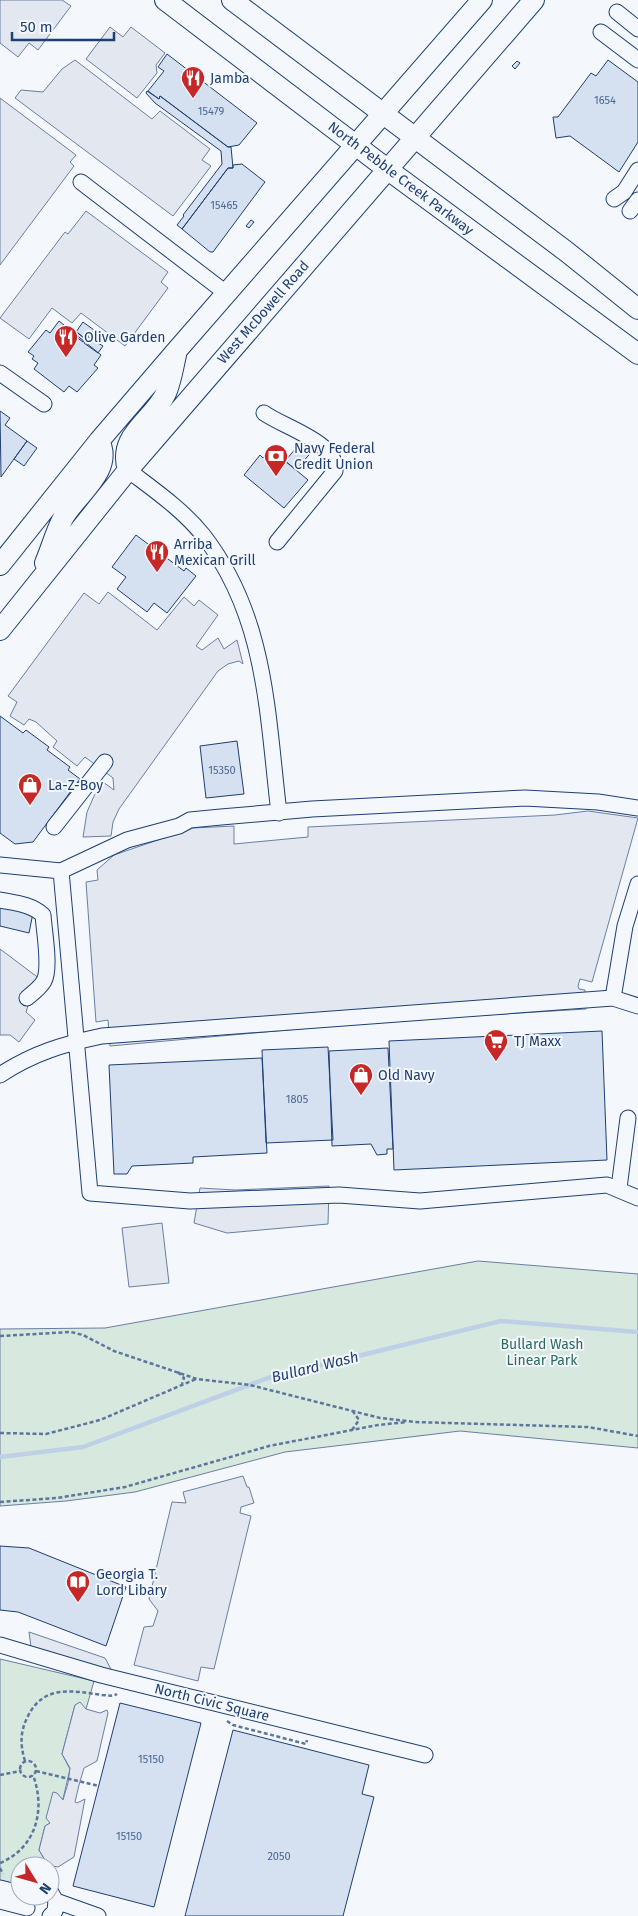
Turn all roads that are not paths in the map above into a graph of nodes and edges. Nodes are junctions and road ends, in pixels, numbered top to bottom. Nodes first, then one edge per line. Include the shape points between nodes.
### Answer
1 (165, 0) edge
2 (232, 0) edge
3 (482, 0) edge
4 (534, 0) edge
5 (617, 12) dead end
6 (638, 29) edge
7 (601, 32) dead end
8 (638, 60) edge
9 (383, 114) junction
10 (414, 137) junction
11 (356, 145) junction
12 (387, 169) junction
13 (638, 170) edge
14 (81, 182) dead end
15 (614, 199) dead end
16 (226, 292) junction
17 (638, 309) edge
18 (178, 349) junction
19 (638, 354) edge
20 (0, 373) edge
21 (44, 404) dead end
22 (264, 413) dead end
23 (99, 442) junction
24 (128, 470) junction
25 (277, 542) dead end
26 (0, 564) edge
27 (38, 581) junction
28 (0, 630) edge
29 (105, 762) dead end
30 (638, 808) edge
31 (279, 813) junction
32 (54, 828) dead end
33 (0, 865) edge
34 (61, 871) junction
35 (638, 884) edge
36 (0, 900) edge
37 (27, 998) dead end
38 (613, 998) junction
39 (638, 1006) edge
40 (75, 1042) junction
41 (0, 1075) edge
42 (628, 1118) dead end
43 (619, 1188) junction
44 (638, 1198) edge
45 (0, 1645) edge
46 (425, 1755) dead end
47 (60, 1899) edge
48 (0, 1901) edge
49 (29, 1907) edge
50 (98, 1916) edge

1 - 11 main road, North Pebble Creek Parkway
2 - 9 main road
3 - 9 main road
4 - 10 main road, West McDowell Road
5 - 6 street
7 - 8 street
9 - 10 main road
9 - 11 main road
10 - 12 main road, West McDowell Road
10 - 17 main road
11 - 12 main road, North Pebble Creek Parkway
11 - 16 main road
12 - 19 main road, North Pebble Creek Parkway
12 - 24 main road, West McDowell Road
13 - 15 street via 624,192
14 - 16 street
16 - 18 main road
18 - 23 main road
18 - 24 main road via 165,394 127,444 124,455
20 - 21 street
22 - 25 street via 278,423 303,431 333,457 335,464 335,471
23 - 26 main road
23 - 27 main road via 103,449 100,470 63,519
24 - 27 main road, West McDowell Road
24 - 31 street via 191,522 219,557 235,585 260,654
27 - 28 main road, West McDowell Road
29 - 32 street
30 - 31 street via 525,798
31 - 34 street via 190,820 127,840
33 - 34 street
34 - 40 street
35 - 38 street via 625,926
36 - 37 street via 26,906 42,915 47,970 41,985
38 - 39 street
38 - 40 street via 102,1036
40 - 41 street via 25,1059
40 - 43 street via 90,1193 190,1201 339,1195 420,1201 607,1185
42 - 43 street
43 - 44 street
45 - 46 street, North Civic Square via 101,1675
47 - 50 street
48 - 49 street

